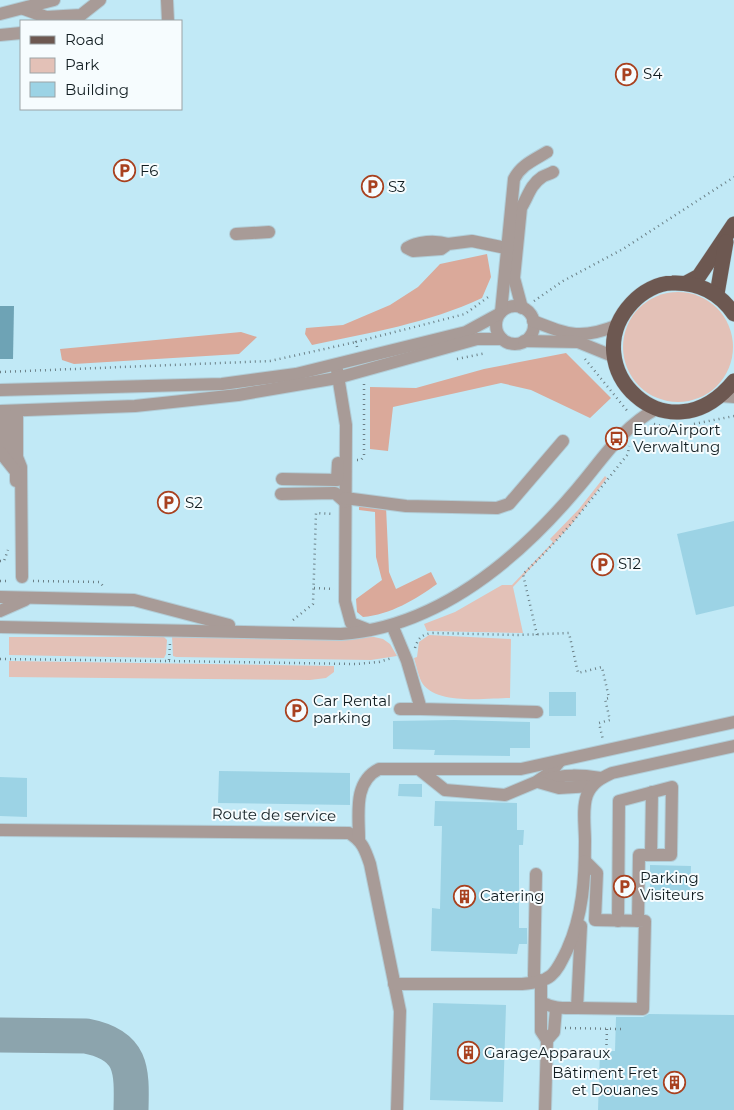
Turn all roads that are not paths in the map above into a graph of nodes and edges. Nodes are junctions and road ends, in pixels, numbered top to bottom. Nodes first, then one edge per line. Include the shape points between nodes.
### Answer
1 (36, 0) edge
2 (40, 0) edge
3 (54, 0) edge
4 (95, 0) edge
5 (100, 0) edge
6 (167, 0) edge
7 (24, 9) junction
8 (0, 14) edge
9 (168, 20) edge
10 (20, 33) edge
11 (0, 35) edge
12 (731, 228) edge
13 (269, 232) dead end
14 (236, 234) dead end
15 (407, 248) dead end
16 (506, 248) junction
17 (686, 283) junction
18 (509, 288) junction
19 (716, 294) junction
20 (527, 305) junction
21 (500, 313) junction
22 (734, 314) edge
23 (535, 315) junction
24 (618, 325) junction
25 (502, 339) junction
26 (524, 341) junction
27 (615, 357) junction
28 (363, 370) junction
29 (337, 371) junction
30 (734, 381) edge
31 (0, 390) edge
32 (728, 397) edge
33 (656, 409) junction
34 (12, 411) edge
35 (346, 425) junction
36 (564, 441) dead end
37 (0, 452) edge
38 (19, 469) junction
39 (345, 501) junction
40 (19, 575) dead end
41 (0, 597) edge
42 (27, 599) junction
43 (345, 601) junction
44 (0, 611) edge
45 (392, 625) junction
46 (4, 627) edge
47 (370, 630) junction
48 (281, 632) junction
49 (341, 634) junction
50 (400, 708) dead end
51 (421, 709) junction
52 (537, 712) dead end
53 (734, 722) edge
54 (734, 746) edge
55 (560, 761) junction
56 (420, 770) junction
57 (536, 782) junction
58 (596, 782) junction
59 (652, 792) junction
60 (0, 830) edge
61 (358, 839) junction
62 (651, 855) junction
63 (585, 861) junction
64 (536, 874) dead end
65 (583, 896) junction
66 (618, 921) junction
67 (638, 921) junction
68 (541, 983) junction
69 (394, 984) junction
70 (542, 1002) junction
71 (577, 1008) junction
72 (556, 1009) junction
73 (547, 1040) junction
74 (397, 1110) edge
75 (545, 1110) edge

1 - 7 street
2 - 7 street
3 - 7 street
4 - 7 street via 84,6
5 - 7 street via 81,15 46,17
6 - 9 street
7 - 8 street
10 - 11 street
12 - 17 main road via 699,276
12 - 19 main road
13 - 14 street
15 - 16 street via 413,244 472,240
16 - 18 street
16 - 18 street via 514,179 518,170 525,165 549,165 528,192 524,203 514,278
17 - 19 main road
17 - 24 main road via 652,288 626,310
18 - 20 street
18 - 21 street
19 - 22 main road
20 - 21 street via 511,307
20 - 23 street
21 - 25 street via 496,329
21 - 28 street via 466,332
23 - 24 street via 570,334 594,335
23 - 26 street via 532,333
24 - 27 main road
25 - 26 street via 513,344
25 - 28 street via 477,339
26 - 27 street via 578,342
27 - 33 main road via 624,384 638,399
28 - 29 street
29 - 31 street via 222,384
29 - 34 street via 238,395 135,406
29 - 35 street
30 - 32 main road
32 - 33 main road via 690,411
33 - 45 street via 638,418 617,439 562,507 510,560 430,611
34 - 38 street
34 - 38 street via 5,451
35 - 39 street
35 - 39 street via 337,450 337,480 281,490 335,494
36 - 39 street via 509,504 498,508
37 - 38 street
38 - 40 street
39 - 43 street
41 - 42 street
42 - 44 street
42 - 48 street via 134,600 222,624
43 - 47 street via 351,623
43 - 49 street
45 - 47 street
45 - 51 street via 405,654
46 - 48 street
47 - 49 street
48 - 49 street
50 - 51 street
51 - 52 street
53 - 55 street
54 - 58 street via 612,773
55 - 56 street via 521,769
55 - 57 street
56 - 57 street via 445,790 505,795
56 - 61 street via 379,769 365,779 359,800
57 - 58 street via 580,775
58 - 63 street via 586,797
59 - 62 street
59 - 62 street via 672,787 671,855
59 - 66 street via 620,801
60 - 61 street, Route de service via 349,833
61 - 69 street via 370,864
62 - 67 street via 639,855
63 - 65 street
63 - 66 street via 597,873 595,920
64 - 68 street via 534,976
65 - 68 street via 573,937 565,954 553,974
65 - 71 street
66 - 67 street
67 - 71 street via 645,921 643,1009
68 - 69 street
68 - 70 street
69 - 74 street via 400,1011
70 - 72 street
70 - 73 street via 541,1032
71 - 72 street
72 - 73 street via 554,1032
73 - 75 street

